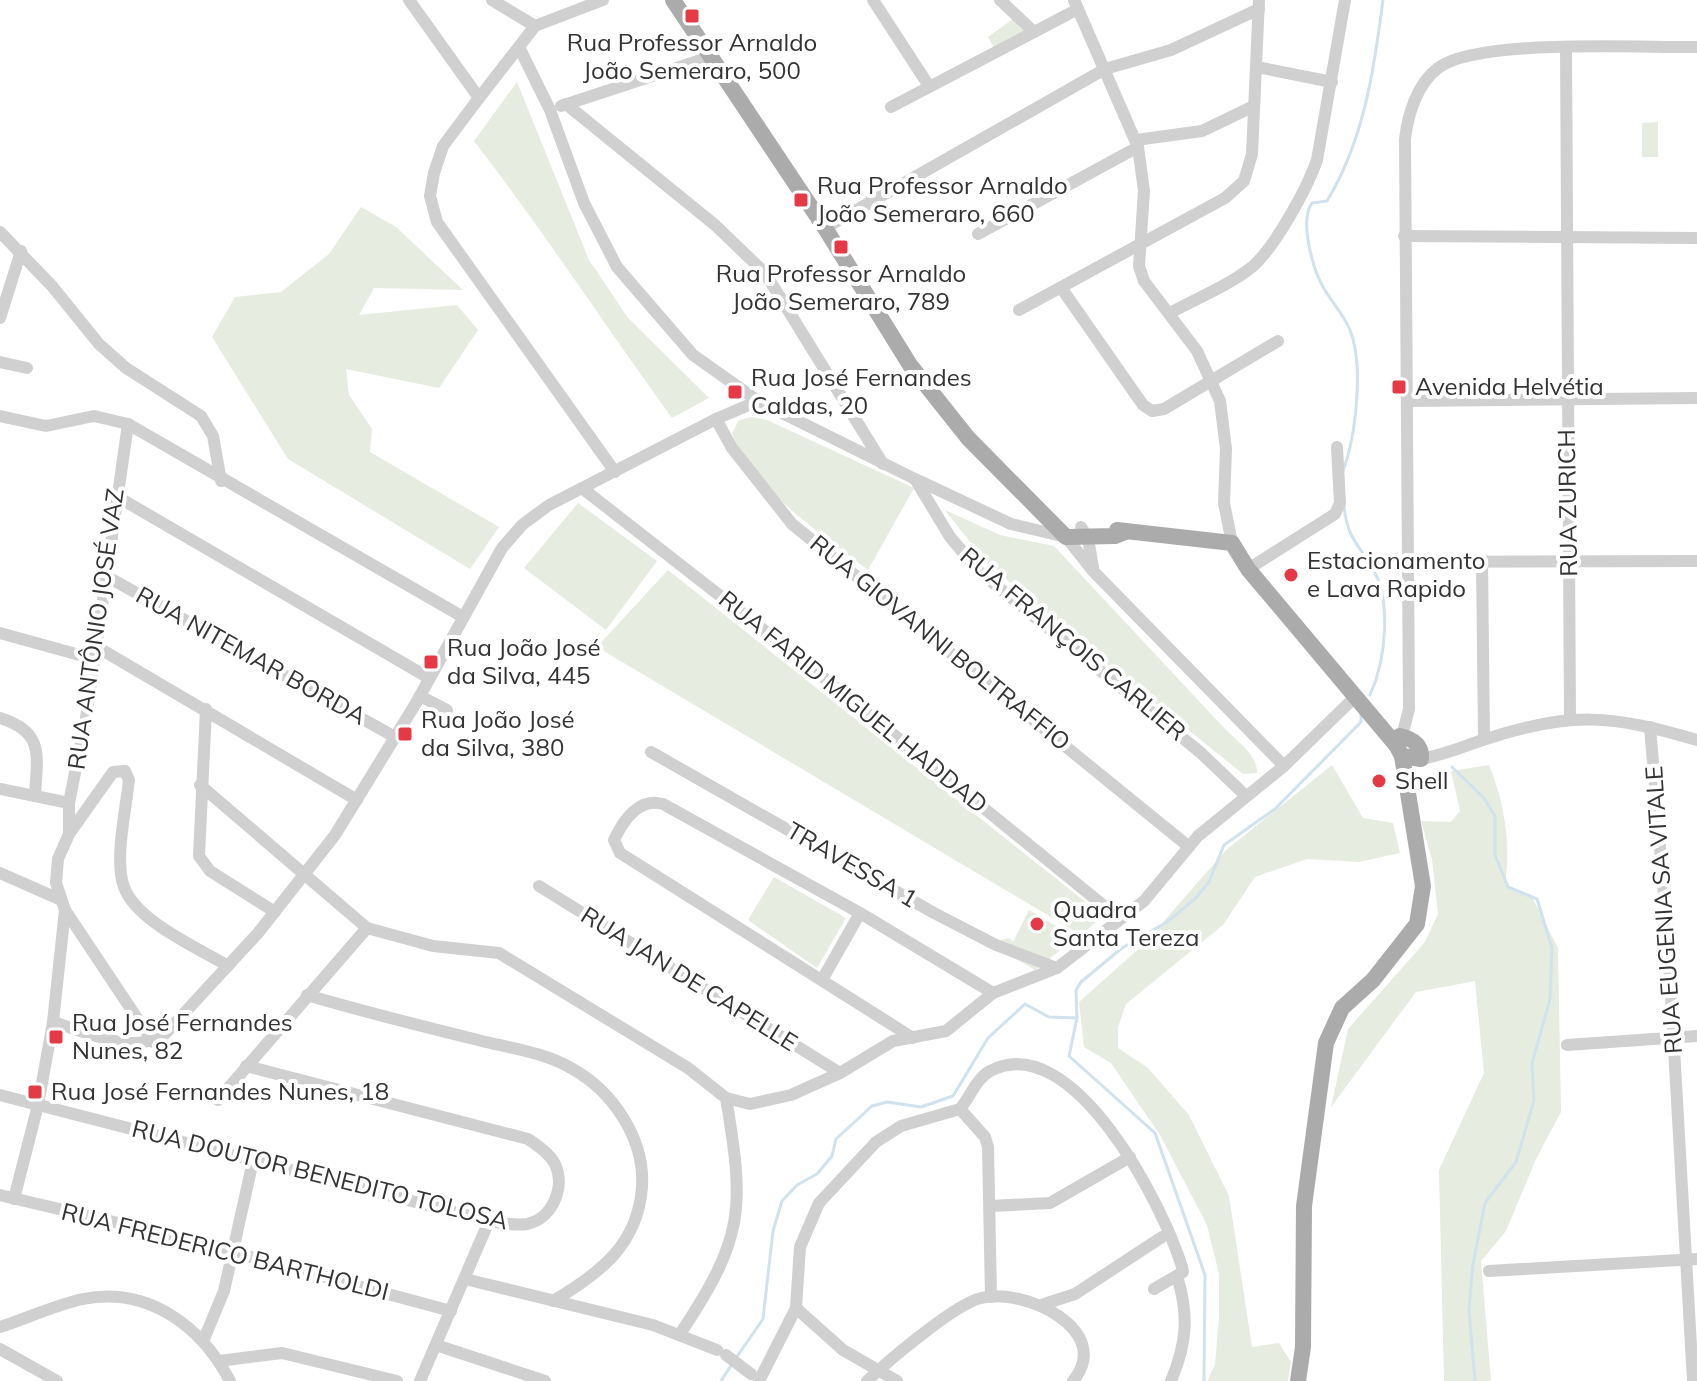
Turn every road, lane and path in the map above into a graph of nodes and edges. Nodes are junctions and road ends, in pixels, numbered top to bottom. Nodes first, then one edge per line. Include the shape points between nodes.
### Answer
1 (409, 0) edge
2 (492, 0) edge
3 (603, 0) edge
4 (673, 0) edge
5 (873, 0) edge
6 (1000, 0) edge
7 (1345, 0) edge
8 (1078, 3) edge
9 (1259, 4) edge
10 (535, 26) junction
11 (1034, 32) junction
12 (519, 47) junction
13 (1697, 47) edge
14 (1566, 49) junction
15 (710, 57) junction
16 (1257, 67) junction
17 (1105, 69) junction
18 (1332, 82) junction
19 (929, 86) junction
20 (479, 98) junction
21 (566, 104) junction
22 (1254, 106) junction
23 (891, 107) dead end
24 (550, 110) junction
25 (1137, 144) junction
26 (871, 200) junction
27 (881, 216) dead end
28 (825, 228) junction
29 (0, 232) edge
30 (978, 234) dead end
31 (1404, 236) junction
32 (1566, 236) junction
33 (1697, 238) edge
34 (1138, 247) junction
35 (21, 251) junction
36 (1062, 289) junction
37 (1019, 310) dead end
38 (1170, 313) junction
39 (0, 318) edge
40 (1278, 341) dead end
41 (0, 362) edge
42 (27, 368) dead end
43 (1212, 380) junction
44 (1697, 398) edge
45 (1566, 399) junction
46 (758, 401) junction
47 (1408, 401) junction
48 (0, 416) edge
49 (716, 419) junction
50 (128, 424) junction
51 (1337, 447) dead end
52 (883, 464) junction
53 (615, 472) junction
54 (915, 479) junction
55 (221, 481) junction
56 (582, 488) junction
57 (116, 496) junction
58 (1061, 531) junction
59 (1084, 533) junction
60 (1232, 543) junction
61 (1697, 561) edge
62 (1408, 562) junction
63 (1482, 562) junction
64 (1569, 563) junction
65 (1248, 569) junction
66 (1093, 571) junction
67 (106, 576) junction
68 (463, 617) junction
69 (0, 633) edge
70 (95, 653) junction
71 (429, 678) junction
72 (420, 696) junction
73 (1356, 696) junction
74 (206, 709) junction
75 (447, 710) dead end
76 (0, 718) edge
77 (1570, 718) junction
78 (1650, 727) junction
79 (395, 737) junction
80 (1484, 739) junction
81 (1697, 740) edge
82 (1409, 748) junction
83 (651, 752) dead end
84 (1284, 766) junction
85 (200, 785) junction
86 (0, 789) edge
87 (35, 796) junction
88 (1246, 796) junction
89 (357, 800) junction
90 (69, 803) junction
91 (69, 834) junction
92 (1188, 846) junction
93 (0, 873) edge
94 (304, 876) junction
95 (539, 886) dead end
96 (62, 904) junction
97 (275, 912) junction
98 (860, 913) junction
99 (1120, 919) junction
100 (367, 928) junction
101 (228, 966) junction
102 (1057, 968) junction
103 (822, 980) junction
104 (993, 993) junction
105 (307, 995) junction
106 (53, 1022) junction
107 (1697, 1036) edge
108 (913, 1038) junction
109 (1674, 1038) junction
110 (153, 1042) junction
111 (1567, 1045) dead end
112 (246, 1066) junction
113 (840, 1073) junction
114 (0, 1095) edge
115 (726, 1098) junction
116 (218, 1100) dead end
117 (38, 1105) junction
118 (960, 1109) junction
119 (1130, 1157) junction
120 (253, 1161) junction
121 (0, 1195) edge
122 (14, 1199) junction
123 (991, 1206) junction
124 (489, 1221) junction
125 (1162, 1237) dead end
126 (232, 1254) junction
127 (1691, 1259) edge
128 (1489, 1271) dead end
129 (1177, 1276) junction
130 (465, 1279) junction
131 (1154, 1289) dead end
132 (991, 1297) junction
133 (553, 1301) junction
134 (1041, 1305) junction
135 (796, 1308) junction
136 (451, 1311) junction
137 (0, 1327) edge
138 (680, 1334) junction
139 (204, 1339) junction
140 (436, 1345) junction
141 (0, 1349) edge
142 (219, 1361) junction
143 (878, 1370) junction
144 (755, 1378) edge
145 (57, 1381) edge
146 (230, 1381) edge
147 (397, 1381) edge
148 (420, 1381) edge
149 (545, 1381) edge
150 (867, 1381) edge
151 (897, 1381) edge
152 (1073, 1381) edge
153 (1171, 1381) edge
154 (1298, 1381) edge
155 (1693, 1381) edge

1 - 20 street
2 - 10 street
3 - 10 street
4 - 15 main road
5 - 19 street
6 - 11 street
7 - 18 street
8 - 11 street
8 - 17 street
9 - 16 street
9 - 17 street via 1178,47
10 - 12 street
11 - 19 street
12 - 20 street
12 - 24 street
13 - 14 street
14 - 31 street via 1526,48 1462,57 1437,69 1425,82 1408,118 1405,139
14 - 32 street, RUA ZURICH
15 - 21 street
15 - 28 main road
16 - 18 street
16 - 22 street
17 - 25 street
17 - 26 street
18 - 38 street via 1314,171 1261,258
19 - 23 street
20 - 53 street via 443,146 430,196 437,222
21 - 24 street
21 - 52 street via 715,225 765,273
22 - 25 street via 1202,131
22 - 34 street via 1252,154 1244,181
24 - 46 street via 584,203 631,287 693,355
25 - 30 street
25 - 34 street via 1144,191
26 - 27 street
26 - 28 street
28 - 58 main road via 920,379 968,438
29 - 35 street
31 - 32 street
31 - 47 street
32 - 33 street
32 - 45 street, RUA ZURICH
34 - 36 street
34 - 38 street via 1144,281
35 - 39 street
35 - 55 street via 99,344 126,368 201,416 213,436
36 - 37 street
36 - 43 street via 1152,411
38 - 43 street
40 - 43 street
41 - 42 street
43 - 60 street via 1223,421 1224,503
44 - 45 street
45 - 47 street
45 - 64 street, RUA ZURICH
46 - 49 street
46 - 52 street
47 - 62 street
48 - 50 street via 46,426 94,416
49 - 53 street
49 - 92 street, RUA GIOVANNI BOLTRAFFIO via 732,448 792,524
50 - 55 street
50 - 57 street, RUA ANTÔNIO JOSÉ VAZ
51 - 65 street via 1340,503 1335,514
52 - 54 street
53 - 56 street
54 - 58 street via 1011,524
54 - 88 street, RUA FRANÇOIS CARLIER via 950,537 981,573
55 - 68 street
56 - 68 street via 522,525 502,548
56 - 99 street, RUA FARID MIGUEL HADDAD
57 - 67 street, RUA ANTÔNIO JOSÉ VAZ
57 - 71 street
58 - 59 main road
58 - 66 street
59 - 60 main road
59 - 66 street
60 - 65 main road
61 - 64 street
62 - 63 street
62 - 82 street
63 - 64 street
63 - 80 street
64 - 77 street, RUA ZURICH
65 - 73 main road
66 - 84 street
67 - 70 street, RUA ANTÔNIO JOSÉ VAZ
67 - 79 street, RUA NITEMAR BORDA
68 - 71 street
69 - 70 street
70 - 74 street
70 - 90 street, RUA ANTÔNIO JOSÉ VAZ
71 - 72 street
72 - 75 street
72 - 79 street
73 - 82 main road
73 - 84 street
74 - 85 street
74 - 89 street
76 - 87 street via 31,734 37,755
77 - 78 street
77 - 80 street
78 - 81 street
78 - 109 street, RUA EUGENIA SA VITALE
79 - 89 street
80 - 82 street via 1444,755
82 - 154 main road via 1405,784 1422,905 1403,945 1342,1008 1326,1043 1304,1206
83 - 102 street, TRAVESSA 1 via 934,913
84 - 88 street
85 - 94 street
85 - 97 street via 198,839 203,865
86 - 87 street
87 - 90 street
88 - 92 street
89 - 94 street
90 - 91 street, RUA ANTÔNIO JOSÉ VAZ
91 - 96 street via 56,872
91 - 101 street via 107,778 122,769 129,780 124,887 146,916
92 - 99 street via 1158,887
93 - 96 street
94 - 97 street
94 - 100 street
95 - 113 street, RUA JAN DE CAPELLE
96 - 106 street
96 - 110 street
97 - 101 street
98 - 103 street
98 - 103 street via 663,804 640,806 618,832 614,840 620,853
98 - 104 street
99 - 102 street
100 - 105 street
100 - 115 street via 433,946 499,953 688,1068
101 - 110 street
102 - 104 street
103 - 108 street
104 - 108 street via 946,1031
105 - 112 street
105 - 133 street via 549,1058 592,1082 621,1114 636,1142 642,1178 632,1229 614,1258
106 - 110 street via 135,1045
106 - 117 street
107 - 109 street
108 - 113 street via 893,1041
109 - 111 street
109 - 127 street, RUA EUGENIA SA VITALE
112 - 116 street
112 - 124 street, RUA DOUTOR BENEDITO TOLOSA via 528,1139 556,1167 556,1200 546,1215 525,1224
113 - 115 street via 768,1101 750,1104
114 - 117 street, RUA DOUTOR BENEDITO TOLOSA
115 - 138 street via 738,1210 723,1260
117 - 120 street, RUA DOUTOR BENEDITO TOLOSA
117 - 122 street
118 - 119 street via 987,1072 1030,1067 1083,1097
118 - 123 street via 985,1137
118 - 135 street via 901,1126 876,1142 819,1203 800,1247
119 - 123 street via 1050,1203
119 - 129 street via 1179,1256 1183,1272
120 - 124 street, RUA DOUTOR BENEDITO TOLOSA
120 - 126 street
121 - 122 street, RUA FREDERICO BARTHOLDI
122 - 126 street, RUA FREDERICO BARTHOLDI
123 - 132 street
124 - 130 street
125 - 134 street via 1075,1294
126 - 136 street, RUA FREDERICO BARTHOLDI
126 - 139 street
127 - 128 street
127 - 155 street, RUA EUGENIA SA VITALE
129 - 131 street
129 - 153 street via 1187,1333
130 - 133 street
130 - 136 street
132 - 134 street
132 - 143 street via 966,1303
133 - 138 street
134 - 152 street via 1056,1312 1081,1343 1085,1358
135 - 143 street via 843,1350
135 - 144 street
136 - 140 street
137 - 139 street via 83,1299 108,1296 161,1308
138 - 144 street via 721,1352
139 - 142 street
140 - 148 street
140 - 149 street
141 - 145 street
142 - 146 street
142 - 147 street via 293,1354
143 - 150 street
143 - 151 street

